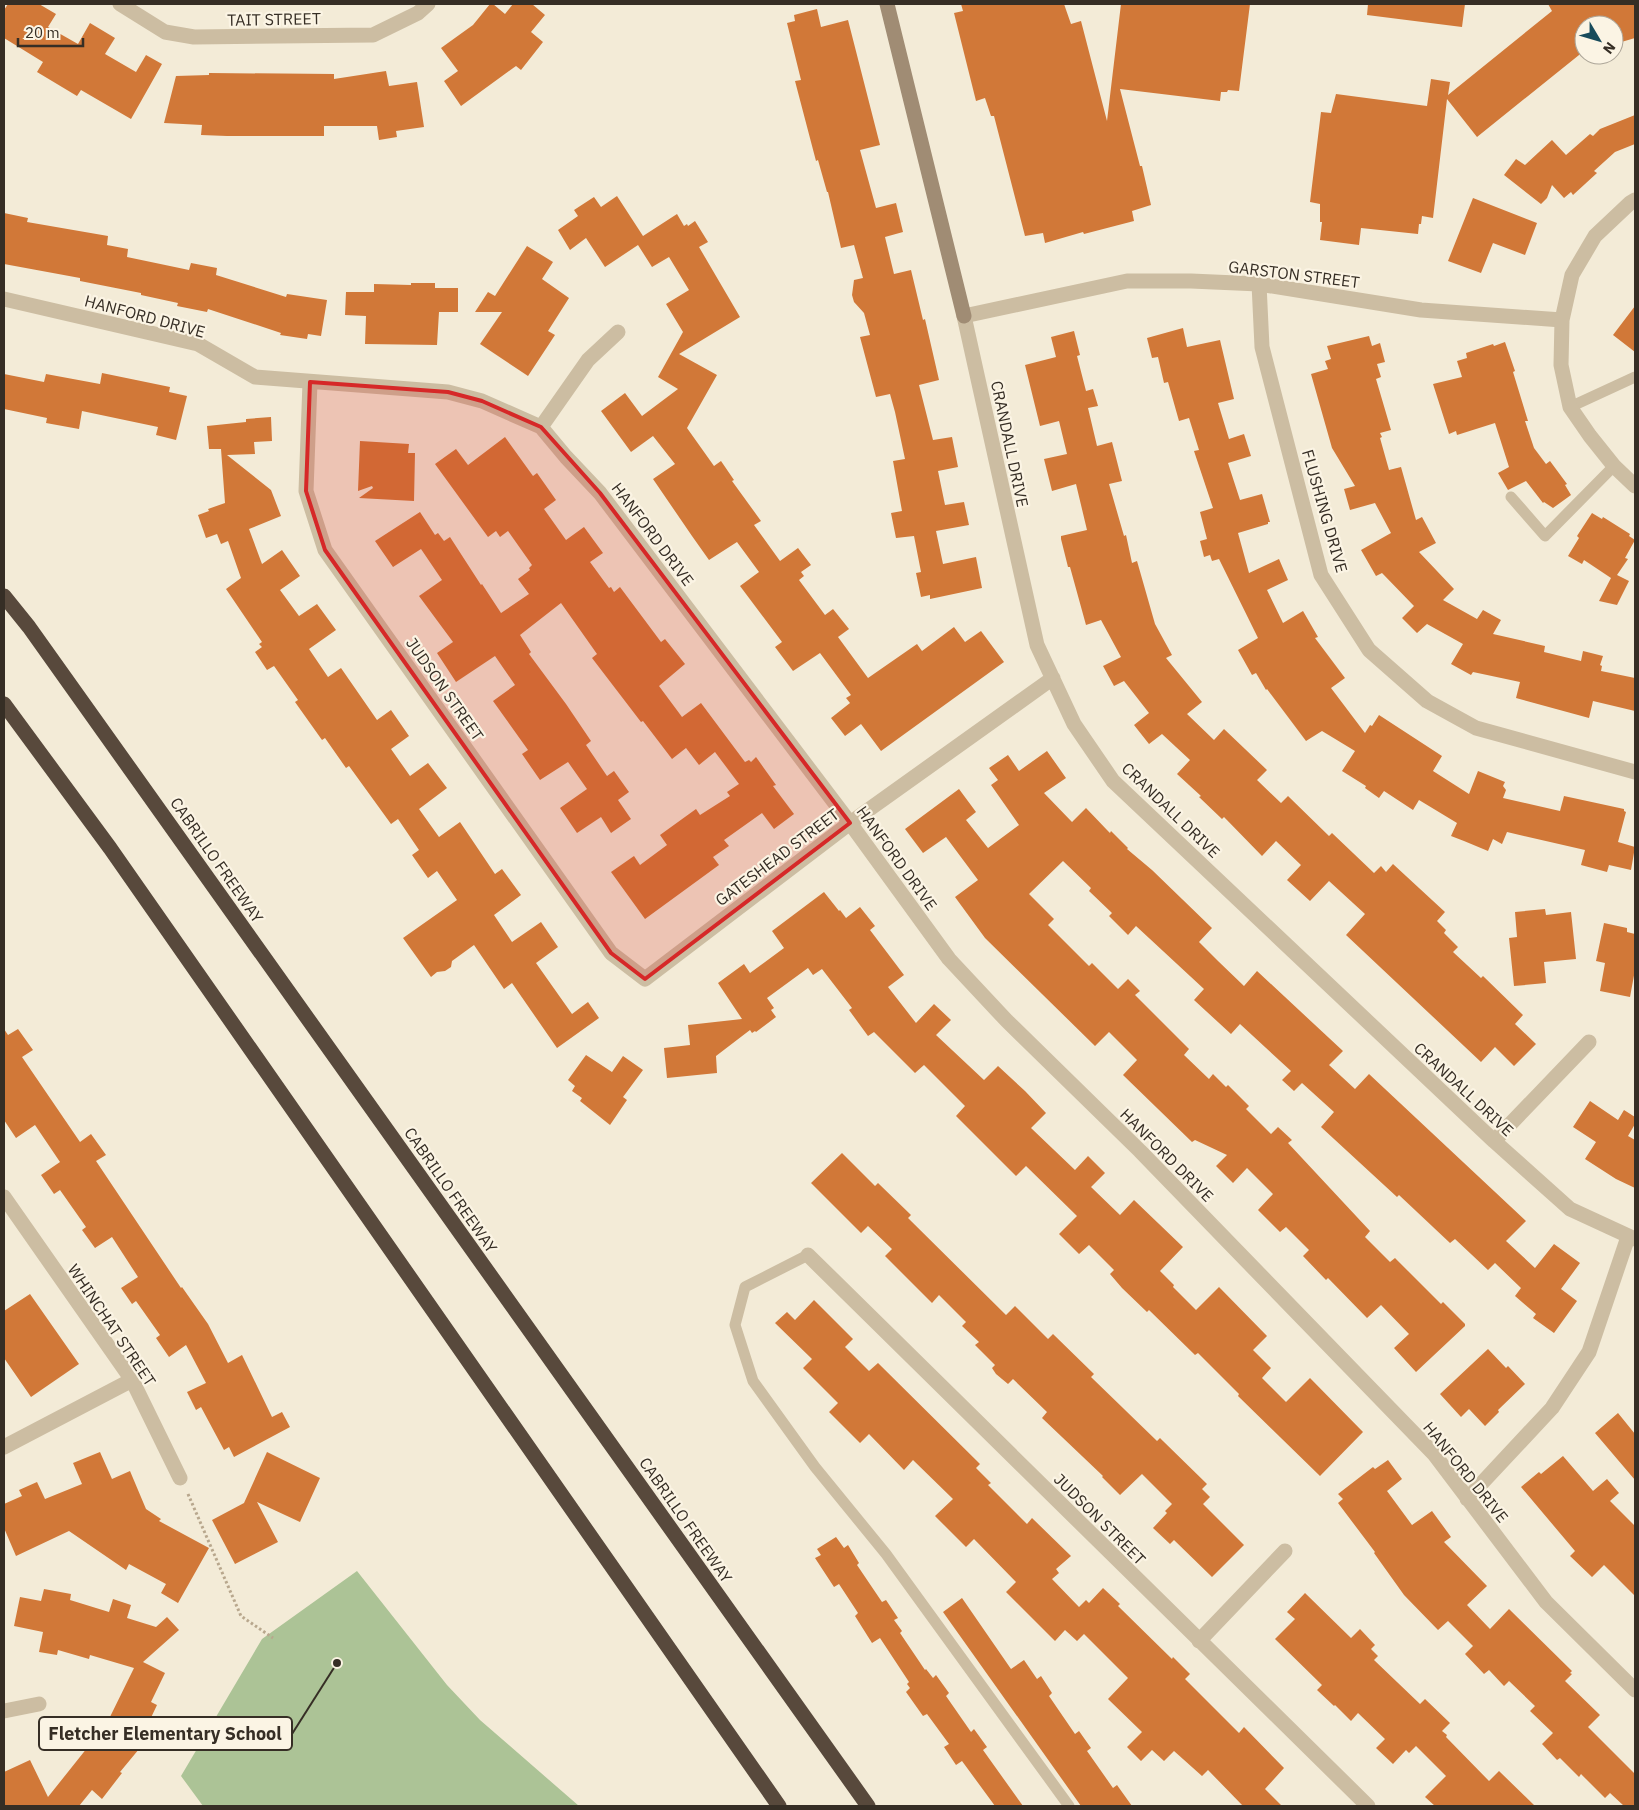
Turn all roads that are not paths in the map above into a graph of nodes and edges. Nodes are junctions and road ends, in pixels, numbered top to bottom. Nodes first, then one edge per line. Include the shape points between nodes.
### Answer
1 (120, 4) edge
2 (428, 4) edge
3 (887, 4) edge
4 (1635, 200) edge
5 (1258, 284) junction
6 (4, 298) edge
7 (964, 316) junction
8 (1562, 320) junction
9 (618, 332) dead end
10 (1635, 377) edge
11 (310, 382) junction
12 (1570, 406) junction
13 (540, 427) junction
14 (1614, 466) junction
15 (1635, 486) edge
16 (1511, 497) dead end
17 (4, 596) edge
18 (1054, 678) junction
19 (4, 704) edge
20 (1635, 772) edge
21 (850, 823) junction
22 (645, 978) joint
23 (1589, 1042) dead end
24 (1494, 1142) junction
25 (4, 1198) edge
26 (1632, 1238) edge
27 (808, 1255) joint
28 (132, 1380) junction
29 (4, 1447) edge
30 (180, 1478) road end
31 (1467, 1499) junction
32 (1285, 1551) dead end
33 (1199, 1641) junction
34 (1635, 1690) edge
35 (38, 1704) dead end
36 (4, 1711) edge
37 (780, 1806) edge
38 (868, 1806) edge
39 (1068, 1806) edge
40 (1368, 1806) edge

1 - 2 street, TAIT STREET via 165,32 194,37 373,35 418,13
3 - 7 street, CRANDALL DRIVE
4 - 8 street via 1595,236 1572,275
5 - 7 street, GARSTON STREET via 1128,281
5 - 8 street, GARSTON STREET via 1421,310
5 - 20 street, FLUSHING DRIVE via 1262,347 1321,575 1369,650 1427,702 1476,728
6 - 11 street, HANFORD DRIVE via 198,344 254,377
7 - 18 street, CRANDALL DRIVE via 1037,645
8 - 12 street via 1561,365
9 - 13 street via 588,360
10 - 12 lane
11 - 13 street, HANFORD DRIVE via 448,392 482,401
11 - 22 street, JUDSON STREET via 306,491 325,550 610,953
12 - 14 street
13 - 21 street, HANFORD DRIVE via 600,493
14 - 15 street
14 - 16 lane via 1545,536
17 - 38 highway, CABRILLO FREEWAY
18 - 21 street, GATESHEAD STREET
18 - 24 street, CRANDALL DRIVE via 1074,724 1113,781
19 - 37 highway via 116,856
21 - 22 street, GATESHEAD STREET
21 - 31 street, HANFORD DRIVE via 949,959 1434,1454
23 - 24 street
24 - 26 street, CRANDALL DRIVE via 1570,1209
25 - 28 street, WHINCHAT STREET
26 - 31 street via 1589,1352 1552,1408
27 - 33 street, JUDSON STREET
27 - 39 lane via 745,1287 735,1324 753,1381 814,1467 886,1554
28 - 29 street
28 - 30 street, WHINCHAT STREET
31 - 34 street, HANFORD DRIVE via 1546,1602
32 - 33 street
33 - 40 street, JUDSON STREET
35 - 36 street

